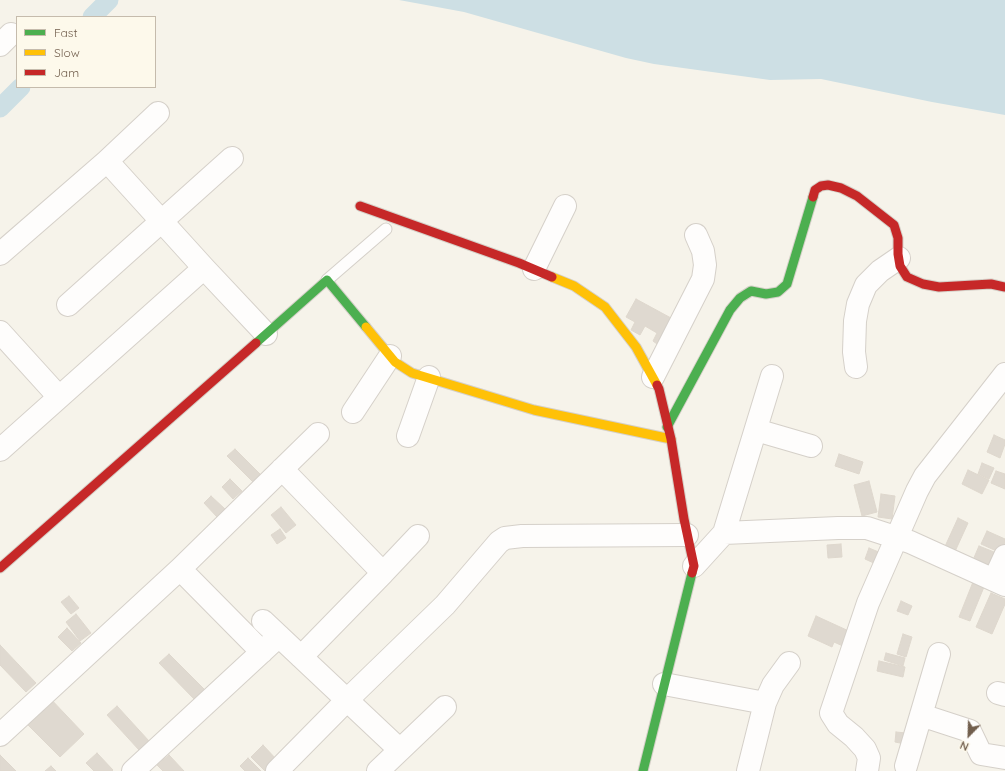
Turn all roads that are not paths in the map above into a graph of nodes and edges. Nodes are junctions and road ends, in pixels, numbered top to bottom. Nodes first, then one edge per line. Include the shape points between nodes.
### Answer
1 (158, 113) dead end
2 (232, 158) dead end
3 (107, 161) junction
4 (360, 206) dead end
5 (565, 206) dead end
6 (162, 221) junction
7 (386, 229) dead end
8 (696, 235) dead end
9 (0, 254) edge
10 (899, 258) junction
11 (204, 268) junction
12 (534, 269) junction
13 (327, 280) junction
14 (1005, 287) edge
15 (68, 305) dead end
16 (0, 332) edge
17 (266, 334) junction
18 (390, 356) junction
19 (856, 367) dead end
20 (1005, 374) edge
21 (772, 376) dead end
22 (653, 377) junction
23 (428, 378) junction
24 (59, 397) junction
25 (353, 412) dead end
26 (668, 427) junction
27 (756, 430) junction
28 (318, 434) dead end
29 (408, 436) dead end
30 (670, 439) junction
31 (811, 446) dead end
32 (0, 450) edge
33 (282, 469) junction
34 (724, 533) junction
35 (687, 535) junction
36 (418, 536) dead end
37 (896, 538) junction
38 (1005, 556) edge
39 (3, 560) edge
40 (694, 566) junction
41 (180, 569) junction
42 (383, 573) junction
43 (1000, 582) edge
44 (263, 621) dead end
45 (280, 636) junction
46 (262, 652) junction
47 (939, 654) dead end
48 (301, 657) junction
49 (789, 663) dead end
50 (664, 684) junction
51 (348, 700) junction
52 (766, 703) junction
53 (445, 707) dead end
54 (921, 715) junction
55 (0, 735) edge
56 (400, 750) junction
57 (1005, 758) edge
58 (979, 763) edge
59 (906, 766) dead end
60 (133, 771) edge
61 (277, 771) edge
62 (378, 771) edge
63 (643, 771) edge
64 (748, 771) edge
65 (867, 771) edge

1 - 3 street
2 - 6 street
3 - 6 street
3 - 9 street
4 - 12 street
5 - 12 street
6 - 11 street
6 - 15 street
7 - 13 lane
8 - 22 street via 703,251 703,279
10 - 14 street via 900,266 907,276 923,284 939,287 991,284
10 - 19 street via 866,285 858,304 854,352
10 - 26 street via 898,238 894,225 878,212 841,188 828,185 815,190 787,284 778,292 766,294 751,291 740,298 730,310
11 - 17 street
11 - 24 street
12 - 22 street via 574,286 605,307 636,348
13 - 17 street
13 - 18 street
16 - 24 street
17 - 39 street
18 - 23 street via 412,372
18 - 25 street
20 - 37 street via 925,476
21 - 27 street
22 - 26 street via 659,389
23 - 29 street
23 - 30 street via 534,410
24 - 32 street
26 - 30 street
27 - 31 street
27 - 34 street
28 - 33 street
30 - 35 street
33 - 41 street
33 - 42 street
34 - 37 street via 867,528
34 - 40 street
35 - 40 street
35 - 51 street via 505,538 445,605
36 - 42 street
37 - 43 street
37 - 65 street via 868,602 831,713 838,724 865,749 869,758
38 - 43 street
40 - 50 street
41 - 46 street
41 - 55 street
42 - 48 street
44 - 45 street
45 - 46 street
45 - 48 street
46 - 60 street
47 - 54 street
48 - 51 street
49 - 52 street via 773,685
50 - 52 street
50 - 63 street
51 - 56 street
51 - 61 street
52 - 64 street
53 - 56 street
54 - 58 street via 970,732
54 - 59 street
56 - 62 street
57 - 58 street

